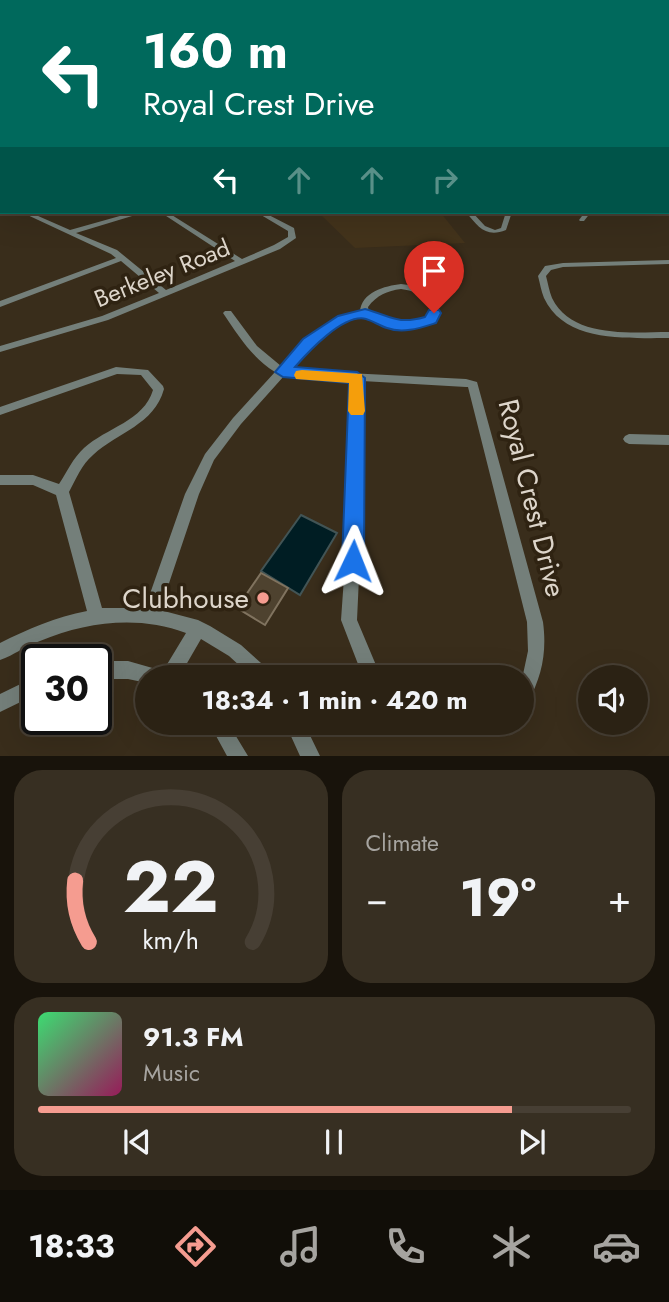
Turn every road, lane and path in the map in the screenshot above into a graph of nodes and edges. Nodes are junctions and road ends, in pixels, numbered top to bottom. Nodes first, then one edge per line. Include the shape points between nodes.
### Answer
1 (29, 214) edge
2 (133, 214) edge
3 (166, 214) edge
4 (263, 214) edge
5 (471, 214) edge
6 (508, 214) edge
7 (586, 214) edge
8 (582, 220) dead end
9 (71, 232) junction
10 (123, 258) junction
11 (240, 261) junction
12 (669, 262) edge
13 (164, 293) junction
14 (0, 304) edge
15 (228, 313) dead end
16 (365, 313) junction
17 (668, 336) edge
18 (0, 349) edge
19 (283, 372) junction
20 (357, 378) junction
21 (0, 411) edge
22 (629, 439) dead end
23 (669, 440) edge
24 (0, 480) edge
25 (62, 491) junction
26 (151, 614) junction
27 (96, 615) junction
28 (198, 628) junction
29 (0, 652) edge
30 (176, 665) edge
31 (251, 665) edge
32 (367, 665) edge
33 (112, 670) edge
34 (135, 672) edge
35 (534, 673) edge
36 (21, 693) edge
37 (0, 704) edge
38 (225, 735) edge
39 (300, 735) edge
40 (238, 756) edge
41 (310, 756) edge

1 - 9 street
2 - 9 street
3 - 11 street
4 - 11 street, Berkeley Road via 291,230 293,236
5 - 6 street via 485,228 498,232 504,229
7 - 8 street
9 - 10 street
10 - 13 street
10 - 14 street
11 - 13 street, Berkeley Road
12 - 17 street via 563,265 548,268 542,276 558,312 581,328 607,335
13 - 18 street, Berkeley Road via 94,322
15 - 19 street via 247,342
16 - 16 street via 385,323 410,326 431,320 435,310 424,293 400,286 375,293 364,307
16 - 19 street via 326,328
19 - 20 street, Royal Crest Drive
19 - 26 street via 205,464
20 - 32 street via 349,620
20 - 35 street, Royal Crest Drive via 473,385 535,622
21 - 25 street via 116,370 144,372 154,383 159,393 151,407 87,452
22 - 23 street
24 - 25 street via 33,480
25 - 27 street
26 - 27 street
26 - 28 street
27 - 29 street via 47,630
28 - 30 street
28 - 31 street
33 - 34 street
36 - 37 street
38 - 40 street
39 - 41 street

